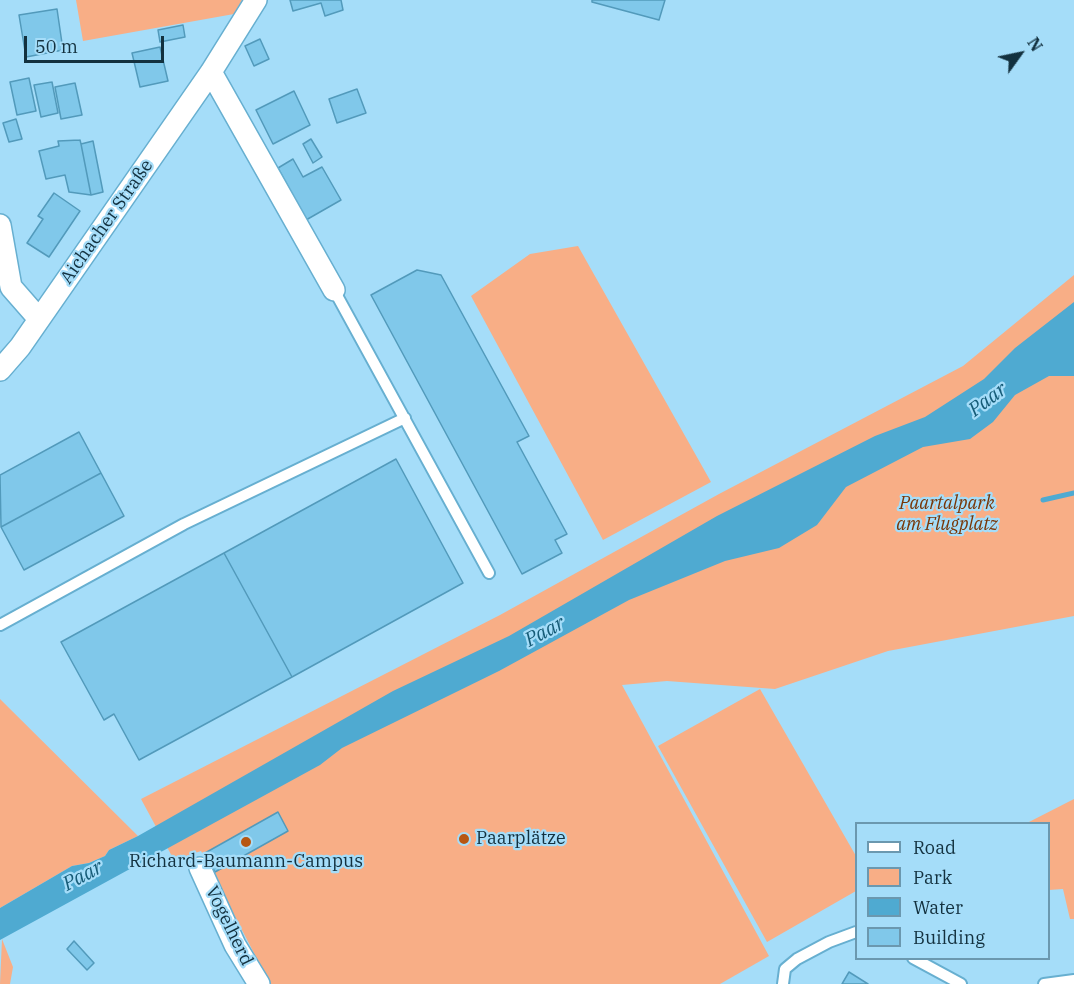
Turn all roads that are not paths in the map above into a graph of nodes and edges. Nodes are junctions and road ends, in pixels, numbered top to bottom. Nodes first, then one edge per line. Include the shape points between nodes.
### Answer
1 (256, 0) edge
2 (211, 72) junction
3 (0, 225) edge
4 (334, 290) joint
5 (39, 319) junction
6 (0, 369) edge
7 (405, 418) junction
8 (489, 573) dead end
9 (0, 625) edge
10 (201, 868) dead end
11 (855, 932) edge
12 (917, 960) edge
13 (1074, 980) edge
14 (259, 984) edge
15 (783, 984) edge
16 (962, 984) edge
17 (1044, 984) edge

1 - 2 street, Aichacher Straße
2 - 4 street
2 - 5 street, Aichacher Straße
3 - 5 street via 11,287
4 - 7 lane
5 - 6 street, Aichacher Straße
7 - 8 lane
7 - 9 lane via 184,524
10 - 14 street, Vogelherd via 236,945
11 - 15 lane via 797,959 785,969
12 - 16 lane
13 - 17 lane

